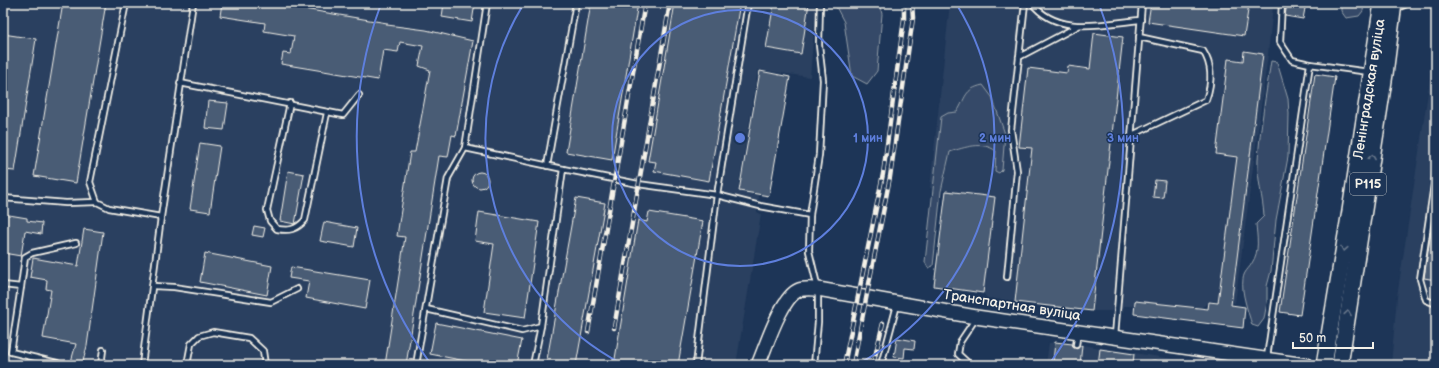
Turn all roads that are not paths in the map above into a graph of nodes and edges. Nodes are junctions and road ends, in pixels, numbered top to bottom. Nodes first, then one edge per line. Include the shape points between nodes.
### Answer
1 (126, 3) edge
2 (193, 3) edge
3 (487, 3) edge
4 (576, 3) edge
5 (748, 3) edge
6 (820, 3) edge
7 (1025, 3) edge
8 (1032, 3) edge
9 (1142, 3) edge
10 (1282, 3) edge
11 (1409, 3) edge
12 (1388, 6) edge
13 (1140, 20) junction
14 (1078, 26) junction
15 (1139, 37) junction
16 (1019, 57) junction
17 (1310, 64) junction
18 (1378, 73) junction
19 (180, 82) junction
20 (359, 95) dead end
21 (290, 103) junction
22 (327, 113) junction
23 (1132, 135) junction
24 (464, 148) junction
25 (547, 166) junction
26 (563, 169) junction
27 (1436, 171) edge
28 (717, 195) junction
29 (3, 198) edge
30 (97, 202) junction
31 (810, 215) junction
32 (161, 217) junction
33 (76, 243) dead end
34 (1007, 277) dead end
35 (3, 285) edge
36 (153, 286) junction
37 (21, 288) junction
38 (818, 288) junction
39 (297, 289) dead end
40 (898, 303) junction
41 (1436, 304) edge
42 (426, 309) junction
43 (976, 317) junction
44 (541, 326) junction
45 (1078, 332) junction
46 (1116, 336) junction
47 (1076, 345) dead end
48 (103, 350) dead end
49 (1266, 359) junction
50 (57, 363) dead end
51 (101, 365) edge
52 (142, 365) edge
53 (187, 365) edge
54 (265, 365) edge
55 (418, 365) edge
56 (533, 365) edge
57 (696, 365) edge
58 (758, 365) edge
59 (814, 365) edge
60 (881, 365) edge
61 (970, 365) edge
62 (1306, 365) edge
63 (1324, 365) edge
64 (1340, 365) edge

1 - 30 lane via 90,182
2 - 19 lane
3 - 24 lane
4 - 25 lane
5 - 28 lane
6 - 31 lane via 819,45 823,80 818,155
7 - 16 lane
8 - 14 lane via 1052,21
9 - 13 lane
10 - 17 lane via 1280,42 1292,60
11 - 12 lane
12 - 18 main road, Ленінградская вуліца / Р115
13 - 14 lane
13 - 15 lane
14 - 16 lane
15 - 23 lane
15 - 23 lane via 1203,51 1210,60 1211,86 1206,100
16 - 34 lane via 1011,130 1017,171
17 - 18 lane
17 - 49 lane
18 -> 63 main road, Ленінградская вуліца / Р115 via 1350,211
64 -> 18 main road, Ленінградская вуліца / Р115
19 - 21 lane
19 - 32 lane
20 - 22 lane via 343,115
21 - 22 lane
21 - 22 lane via 266,210 276,229 298,227 305,220
23 - 46 lane
24 - 25 lane
24 - 42 lane via 448,178
25 - 26 lane
26 - 28 lane via 638,184
26 - 44 lane
27 - 41 lane via 1420,279 1426,300
28 - 31 lane
28 - 57 lane
29 - 30 lane via 66,203
30 - 32 lane via 109,208
31 - 38 lane via 809,251
32 - 36 lane
33 - 37 lane via 32,253 25,257
35 - 37 lane
36 - 39 lane via 270,302
36 - 52 lane
37 - 50 lane via 11,352
38 - 40 main road, Транспартная вуліца
38 - 58 main road, Транспартная вуліца via 799,290 790,297 783,307
38 - 59 lane
40 - 43 main road, Транспартная вуліца
40 - 60 lane
42 - 44 lane via 522,331
42 - 55 lane
43 - 45 main road, Транспартная вуліца
43 - 61 lane via 960,342 958,354
44 - 56 lane
45 - 46 main road, Транспартная вуліца
45 - 47 lane
46 - 49 main road, Транспартная вуліца
48 - 51 lane
49 - 62 main road, Транспартная вуліца
53 - 54 lane via 191,344 199,336 213,332 249,338 263,351

